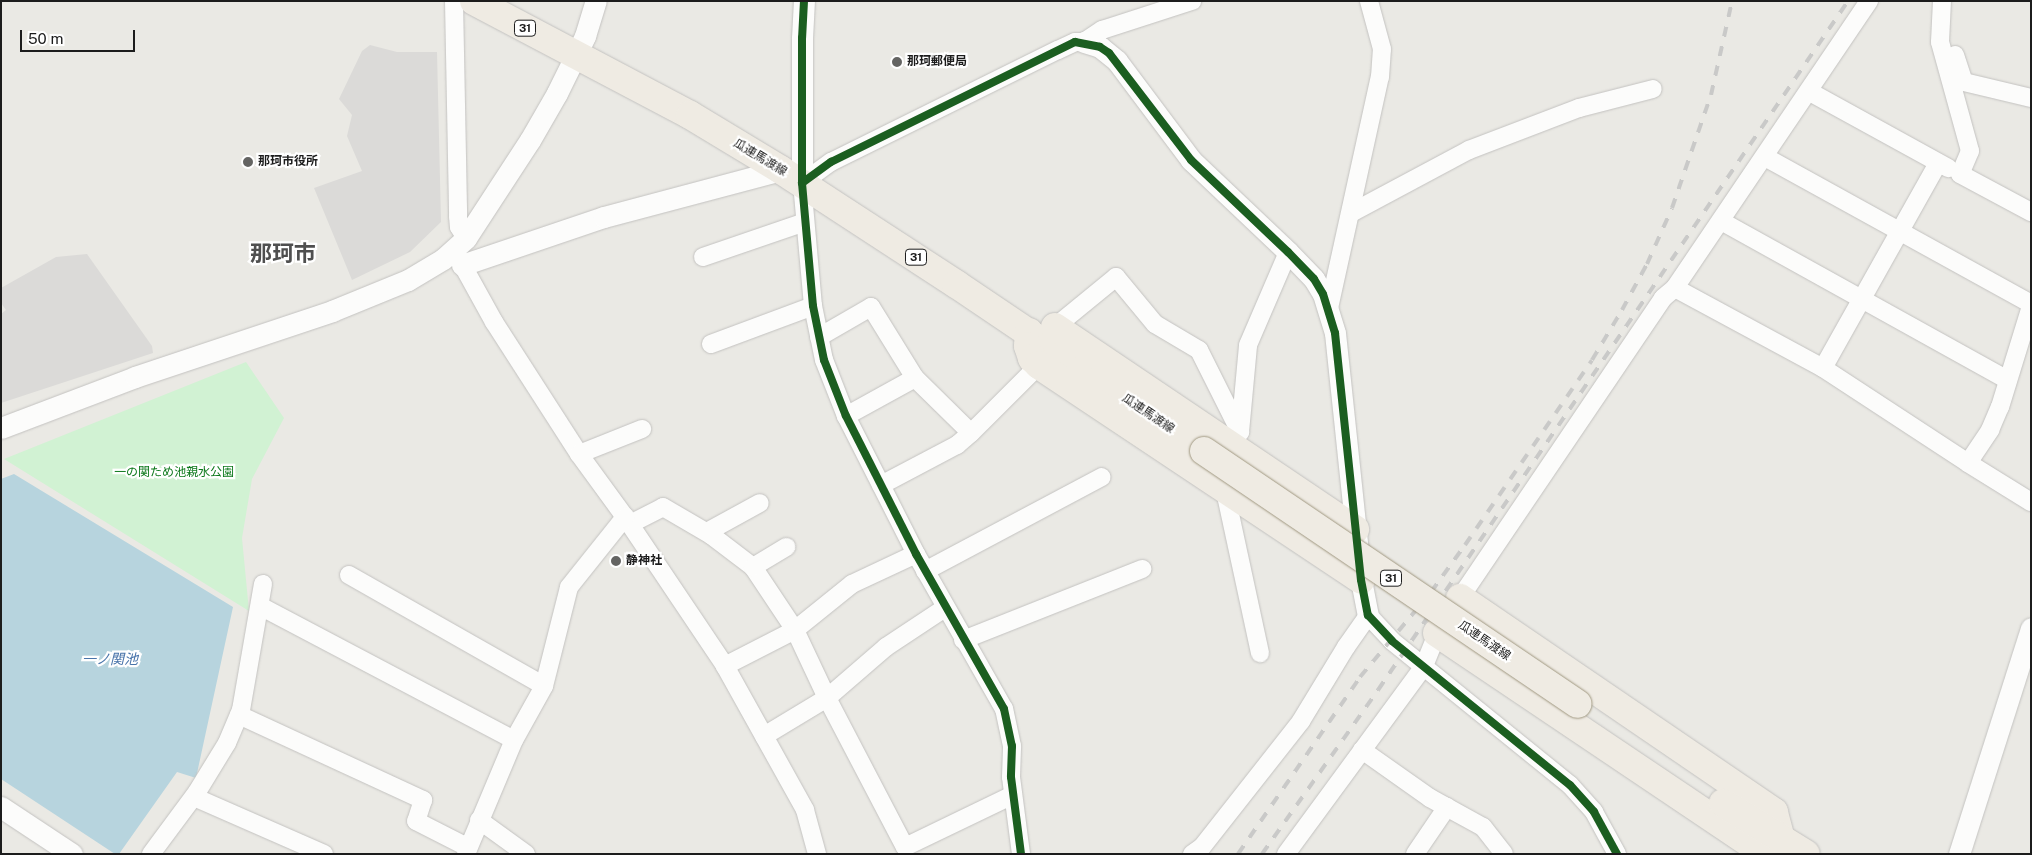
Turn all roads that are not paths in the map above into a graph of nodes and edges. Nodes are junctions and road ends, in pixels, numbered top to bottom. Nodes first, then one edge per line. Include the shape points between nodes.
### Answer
1 (454, 1) edge
2 (474, 1) edge
3 (596, 1) edge
4 (804, 1) edge
5 (1192, 1) edge
6 (1369, 1) edge
7 (1869, 1) edge
8 (1942, 1) edge
9 (1952, 1) edge
10 (1084, 42) junction
11 (576, 54) junction
12 (1653, 89) dead end
13 (1810, 92) junction
14 (2031, 98) edge
15 (1765, 157) junction
16 (1938, 163) junction
17 (1960, 174) junction
18 (791, 176) junction
19 (2031, 212) edge
20 (1351, 213) junction
21 (1721, 221) junction
22 (805, 222) junction
23 (1900, 231) junction
24 (461, 251) junction
25 (1288, 252) junction
26 (703, 257) dead end
27 (1675, 288) junction
28 (1862, 298) junction
29 (2031, 305) edge
30 (813, 306) junction
31 (1329, 308) junction
32 (1055, 327) junction
33 (1029, 332) junction
34 (819, 337) junction
35 (711, 344) dead end
36 (1038, 365) junction
37 (1823, 368) junction
38 (915, 378) junction
39 (2008, 380) junction
40 (846, 416) junction
41 (1, 428) edge
42 (642, 429) dead end
43 (972, 433) junction
44 (1241, 443) junction
45 (579, 454) junction
46 (1968, 463) junction
47 (1102, 476) dead end
48 (881, 485) junction
49 (1225, 491) junction
50 (2031, 502) edge
51 (760, 503) dead end
52 (628, 521) junction
53 (1355, 528) junction
54 (707, 532) junction
55 (786, 548) dead end
56 (916, 554) junction
57 (752, 567) junction
58 (1142, 569) dead end
59 (925, 570) junction
60 (349, 575) dead end
61 (1361, 580) junction
62 (263, 584) dead end
63 (1460, 598) junction
64 (260, 606) junction
65 (945, 608) junction
66 (1368, 615) junction
67 (2031, 628) edge
68 (795, 630) junction
69 (1437, 633) junction
70 (963, 640) junction
71 (1260, 653) dead end
72 (725, 666) junction
73 (1424, 666) junction
74 (544, 686) junction
75 (827, 698) junction
76 (239, 715) junction
77 (764, 736) junction
78 (514, 740) junction
79 (1362, 750) junction
80 (1013, 795) junction
81 (194, 797) junction
82 (1, 807) edge
83 (1446, 807) junction
84 (479, 820) junction
85 (1781, 839) junction
86 (467, 851) edge
87 (72, 854) edge
88 (151, 854) edge
89 (324, 854) edge
90 (526, 854) edge
91 (818, 854) edge
92 (1021, 854) edge
93 (1192, 854) edge
94 (1286, 854) edge
95 (1415, 854) edge
96 (1504, 854) edge
97 (1617, 854) edge
98 (1806, 854) edge
99 (1958, 854) edge

1 - 24 street
2 - 11 main road, 瓜連馬渡線 / 31
3 - 11 street
4 - 18 street
5 - 10 street via 1102,30
6 - 20 street via 1382,49 1380,77
7 - 13 street
8 - 17 street via 1940,42 1970,151
9 - 14 street via 1952,43 1964,82
10 - 18 street via 1058,50 832,162
10 - 25 street via 1100,47 1117,61 1191,160
11 - 18 main road, 瓜連馬渡線 / 31 via 690,115
11 - 24 street via 530,140
12 - 20 street via 1579,108 1469,150
13 - 15 street
13 - 16 street
15 - 21 street
15 - 23 street
16 - 17 street
16 - 23 street
17 - 19 street
18 - 22 street
18 - 24 street
18 - 33 main road, 瓜連馬渡線 / 31
20 - 31 street
21 - 27 street
21 - 28 street
22 - 26 street
22 - 30 street
23 - 28 street
23 - 29 street
24 - 41 street via 408,280 332,311 135,377
24 - 45 street via 494,322
25 - 31 street via 1314,279
25 - 44 street via 1248,344
27 - 37 street
27 - 63 street via 1663,298
28 - 37 street
28 - 39 street
29 - 39 street
30 - 34 street
30 - 35 street
31 - 53 street via 1340,368
32 - 33 main road
32 - 44 main road
32 - 44 street via 1116,277 1155,324 1199,350
33 - 36 main road via 1028,346
33 - 85 main road, 瓜連馬渡線 / 31, bridge via 1719,801
34 - 38 street via 871,307
34 - 40 street via 824,360
36 - 43 street
36 - 49 main road
37 - 46 street
38 - 40 street
38 - 43 street
39 - 46 street via 1990,430
40 - 48 street
42 - 45 street
43 - 48 street via 957,445
44 - 53 main road
45 - 52 street
46 - 50 street
47 - 59 street
48 - 56 street
49 - 61 main road
49 - 71 street
51 - 54 street
52 - 54 street via 663,507
52 - 72 street
52 - 74 street via 569,587
53 - 61 street
54 - 57 street
55 - 57 street
56 - 59 street
56 - 68 street via 852,584
57 - 68 street
58 - 70 street
59 - 65 street
60 - 74 street
61 - 66 street
62 - 64 street
63 - 69 street
63 - 85 main road via 1774,812
64 - 76 street
64 - 78 street
65 - 70 street
65 - 75 street via 886,647
66 - 73 street via 1392,641
66 - 93 street via 1295,729 1202,847
67 - 99 street
68 - 72 street
68 - 75 street
69 - 73 street
69 - 85 main road via 1750,843 1761,845
70 - 80 street via 1004,709 1012,746
72 - 77 street
73 - 79 street
73 - 97 street via 1570,785 1594,812
74 - 78 street
75 - 77 street
75 - 80 street via 905,847
76 - 81 street via 227,743
76 - 86 street via 423,800 416,821
77 - 91 street via 806,810
78 - 84 street
79 - 83 street
79 - 94 street
80 - 92 street
81 - 88 street
81 - 89 street
82 - 87 street
83 - 95 street
83 - 96 street via 1483,827
84 - 86 street
84 - 90 street
85 - 98 main road, 瓜連馬渡線 / 31

